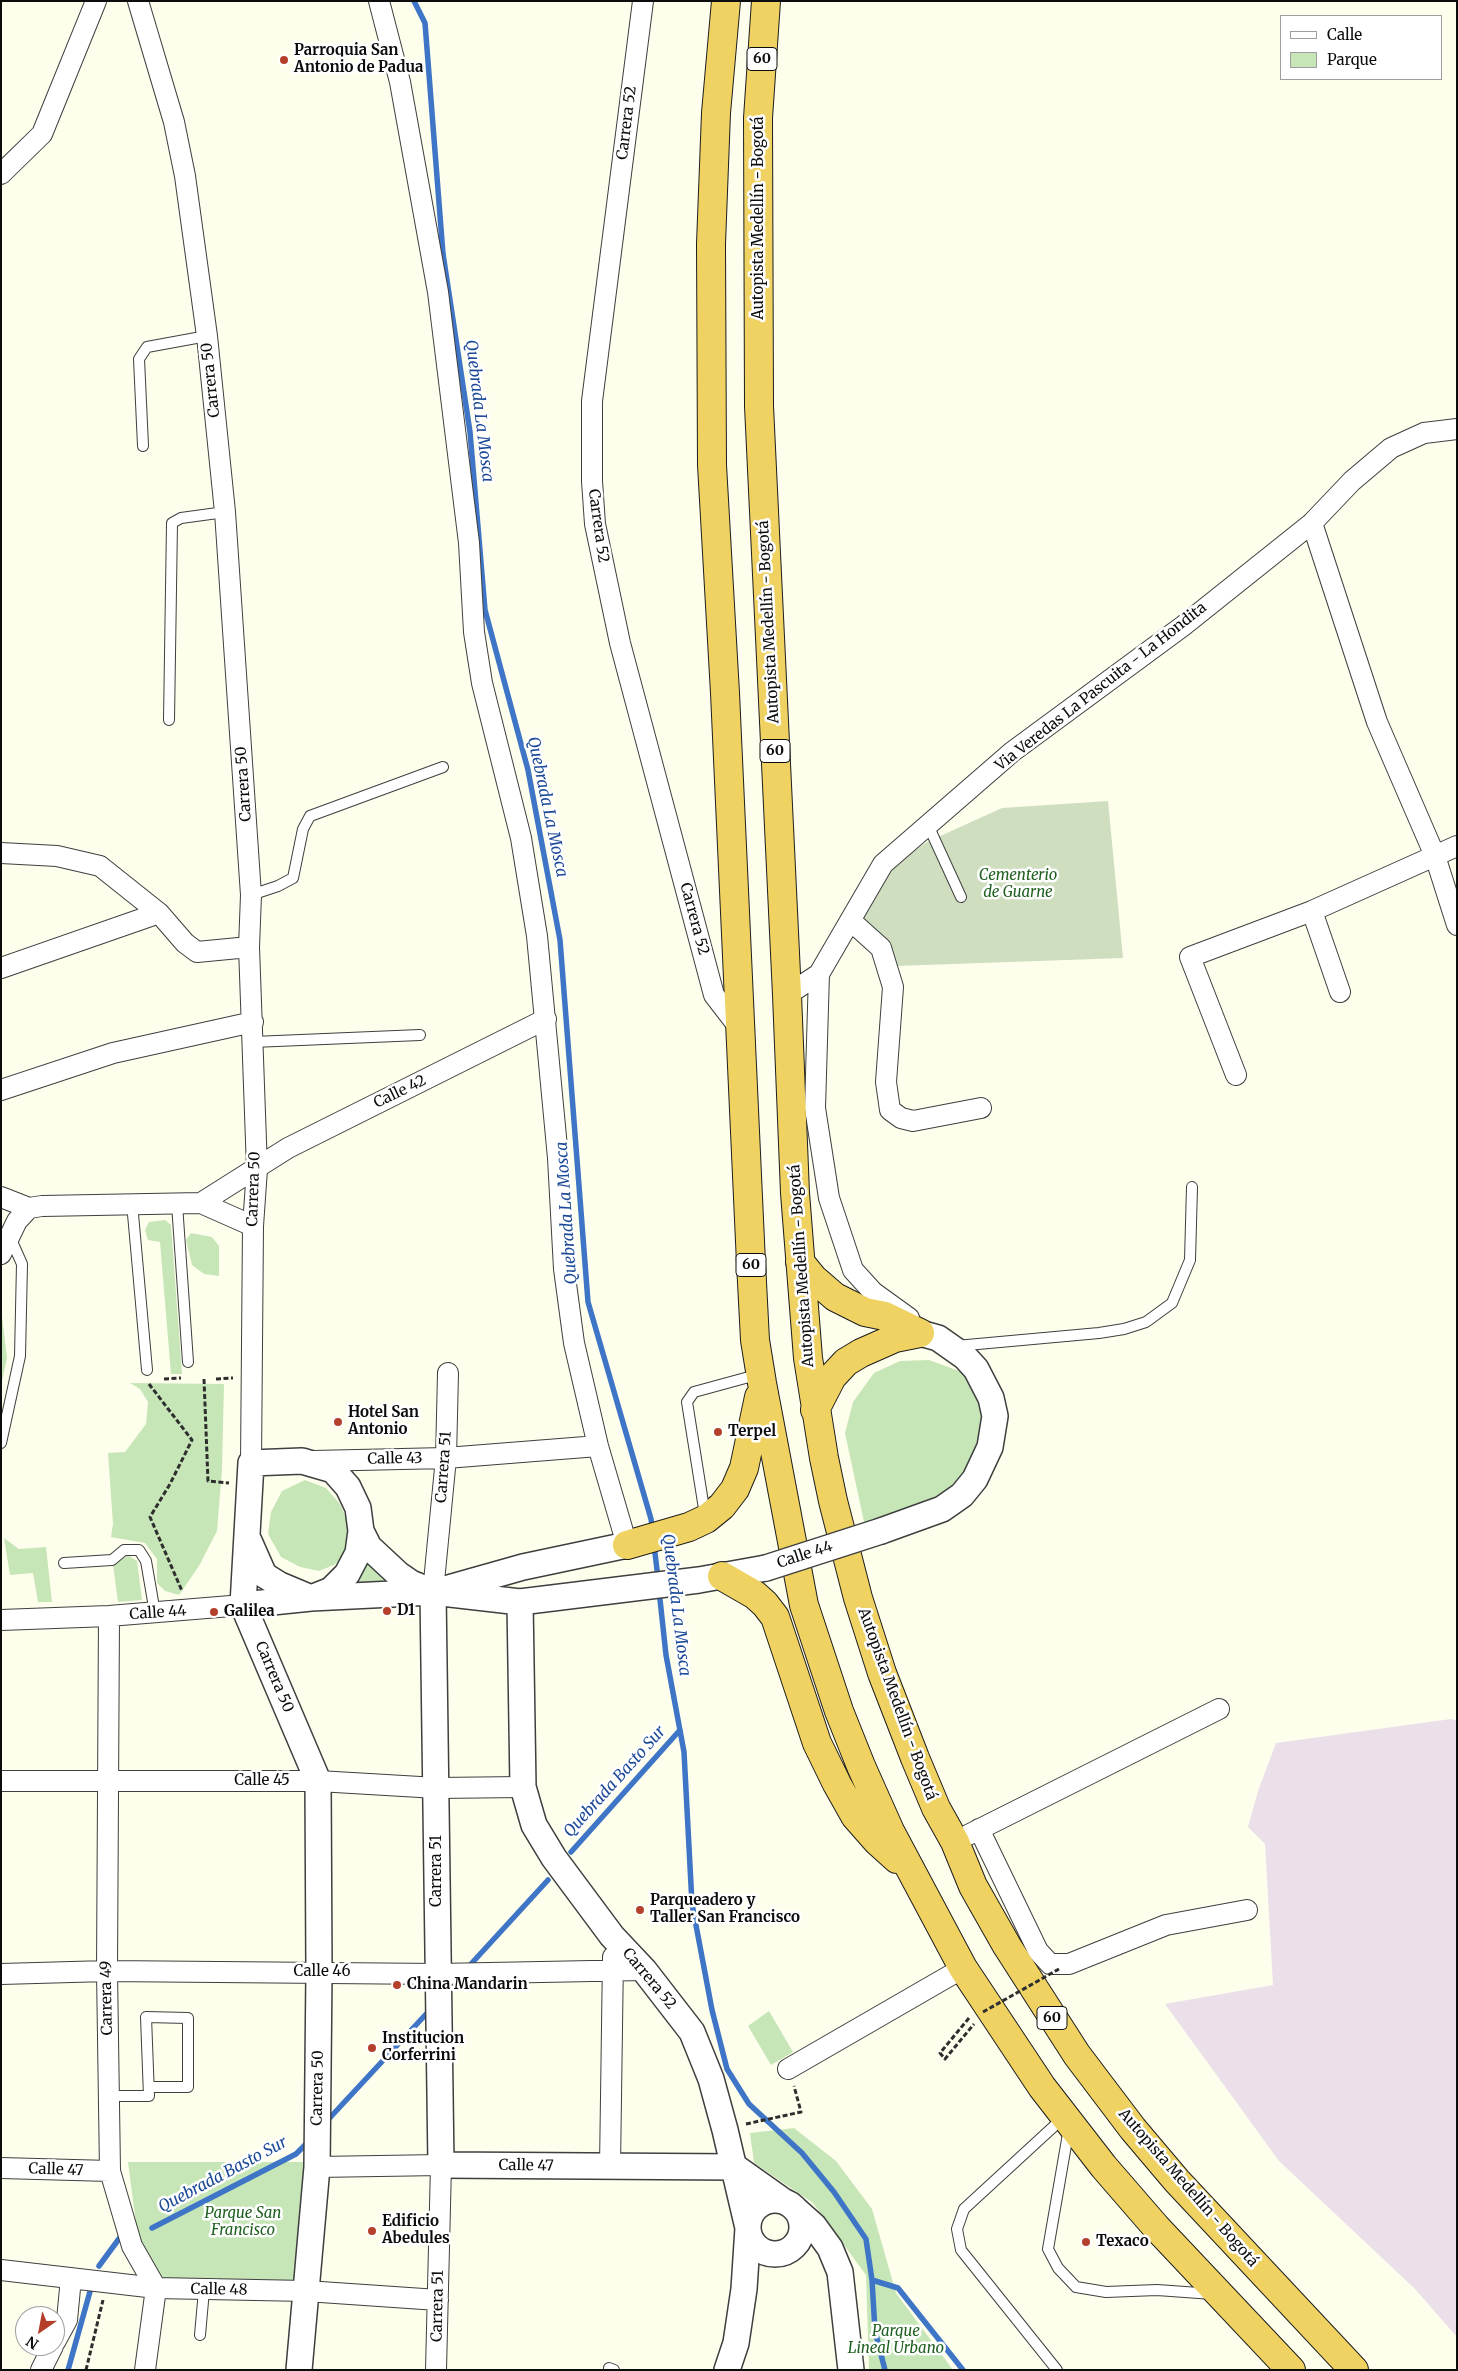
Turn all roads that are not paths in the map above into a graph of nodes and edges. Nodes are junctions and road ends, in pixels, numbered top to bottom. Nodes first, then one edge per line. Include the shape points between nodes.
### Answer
1 (96, 1) edge
2 (138, 1) edge
3 (379, 1) edge
4 (643, 1) edge
5 (726, 1) edge
6 (766, 1) edge
7 (1, 174) edge
8 (206, 336) junction
9 (1457, 429) edge
10 (143, 446) dead end
11 (225, 512) junction
12 (1312, 523) junction
13 (169, 720) dead end
14 (443, 767) dead end
15 (928, 825) junction
16 (1457, 846) edge
17 (1, 853) edge
18 (1435, 856) junction
19 (251, 894) junction
20 (961, 897) dead end
21 (1312, 911) junction
22 (158, 913) junction
23 (851, 921) junction
24 (1457, 925) edge
25 (249, 947) junction
26 (1, 968) edge
27 (819, 974) junction
28 (1340, 992) dead end
29 (787, 995) junction
30 (546, 1019) junction
31 (253, 1022) junction
32 (741, 1030) junction
33 (420, 1035) dead end
34 (254, 1042) junction
35 (1236, 1075) dead end
36 (1, 1090) edge
37 (980, 1108) dead end
38 (257, 1169) junction
39 (1192, 1187) dead end
40 (1, 1196) edge
41 (201, 1203) junction
42 (132, 1204) junction
43 (178, 1204) junction
44 (29, 1208) junction
45 (252, 1226) junction
46 (6, 1246) edge
47 (800, 1262) junction
48 (936, 1339) junction
49 (188, 1362) dead end
50 (448, 1373) dead end
51 (146, 1375) road end
52 (761, 1379) junction
53 (815, 1410) junction
54 (1, 1443) edge
55 (598, 1446) junction
56 (446, 1458) junction
57 (302, 1461) junction
58 (250, 1475) junction
59 (697, 1523) junction
60 (248, 1530) junction
61 (361, 1530) junction
62 (633, 1544) junction
63 (64, 1564) dead end
64 (710, 1578) junction
65 (433, 1592) junction
66 (311, 1598) junction
67 (520, 1602) junction
68 (244, 1605) junction
69 (155, 1613) junction
70 (108, 1616) junction
71 (1, 1620) edge
72 (1219, 1709) dead end
73 (1, 1781) edge
74 (318, 1781) junction
75 (106, 1782) junction
76 (436, 1788) junction
77 (523, 1788) junction
78 (979, 1829) junction
79 (955, 1842) junction
80 (912, 1873) junction
81 (1247, 1910) dead end
82 (612, 1936) junction
83 (963, 1968) junction
84 (613, 1970) junction
85 (644, 1970) junction
86 (107, 1972) junction
87 (319, 1972) junction
88 (1, 1974) edge
89 (438, 1974) junction
90 (788, 2069) road end
91 (148, 2087) junction
92 (109, 2096) junction
93 (1067, 2119) junction
94 (317, 2158) junction
95 (441, 2165) junction
96 (610, 2167) junction
97 (735, 2167) junction
98 (1, 2168) edge
99 (110, 2171) junction
100 (789, 2205) junction
101 (748, 2228) junction
102 (787, 2252) junction
103 (1, 2270) edge
104 (840, 2272) junction
105 (71, 2278) junction
106 (156, 2288) junction
107 (204, 2290) junction
108 (306, 2291) junction
109 (1219, 2295) junction
110 (438, 2300) junction
111 (65, 2324) edge
112 (200, 2334) dead end
113 (48, 2356) edge
114 (41, 2370) edge
115 (144, 2370) edge
116 (299, 2370) edge
117 (436, 2370) edge
118 (727, 2370) edge
119 (851, 2370) edge
120 (1057, 2370) edge
121 (1291, 2370) edge
122 (1354, 2370) edge

1 - 7 street via 42,134
2 - 8 street, Carrera 50 via 176,131
3 - 30 street via 400,82 438,292 469,543 474,632 482,683 520,838 537,936
4 - 32 street, Carrera 52 via 592,401 595,524 620,643 714,995
5 - 32 highway, 60 via 716,113 711,244 712,465
6 - 29 highway, Autopista Medellín - Bogotá / 60 via 758,118 758,406
8 - 10 lane via 147,347 139,359
8 - 11 street, Carrera 50
9 - 12 street, Via Veredas La Pascuita - La Hondita via 1424,433 1391,448 1352,481
11 - 13 lane via 181,518 172,523
11 - 19 street, Carrera 50
12 - 15 street, Via Veredas La Pascuita - La Hondita via 1183,626 1012,752
12 - 18 street via 1377,722
14 - 19 lane via 310,816 303,829 293,878
15 - 20 lane
15 - 23 street, Via Veredas La Pascuita - La Hondita via 883,864
16 - 18 street
17 - 22 street via 58,856 100,866
18 - 21 street
18 - 24 street
19 - 25 street, Carrera 50
21 - 28 street
21 - 35 street via 1190,957
22 - 25 street via 197,952
22 - 26 street
23 - 27 street, Via Veredas La Pascuita - La Hondita
23 - 37 street via 881,948 893,987 886,1082 890,1110 913,1121
25 - 31 street, Carrera 50
27 - 29 street, Via Veredas La Pascuita - La Hondita
27 - 48 street via 815,1108 832,1207 853,1270 873,1292
29 - 47 highway, Autopista Medellín - Bogotá / 60 via 794,1193
30 - 38 street, Calle 42 via 288,1148
30 - 55 street via 564,1269 574,1343
31 - 34 street, Carrera 50
31 - 36 street via 113,1053
32 - 52 highway, 60 via 755,1340
33 - 34 lane
34 - 38 street, Carrera 50
38 - 41 street, Calle 42
38 - 45 street, Carrera 50
39 - 48 lane via 1190,1260 1172,1303 1146,1322 1099,1333
40 - 44 street
41 - 43 street
41 - 45 street
42 - 43 street
42 - 44 street
42 - 51 lane
43 - 49 lane
44 - 46 street via 17,1221
45 - 58 street, Carrera 50
46 - 54 lane via 22,1264 20,1356
47 - 48 highway via 835,1297
47 - 53 highway, Autopista Medellín - Bogotá / 60
48 - 53 highway via 895,1338 860,1353 832,1377
48 - 64 street, Calle 44, bridge via 976,1369 991,1398 995,1416 985,1463 962,1495 942,1509 881,1531 766,1568
50 - 56 street, Carrera 51
52 - 59 highway via 744,1468 735,1489 722,1506
52 - 59 lane via 694,1392 687,1402
52 - 80 highway, 60 via 804,1605 861,1766
53 - 79 highway, Autopista Medellín - Bogotá / 60 via 833,1501 858,1598 882,1673 936,1808
55 - 56 street, Calle 43
55 - 62 street
56 - 57 street, Calle 43
56 - 65 street, Carrera 51
57 - 58 street, Calle 43
57 - 60 street via 271,1476 255,1496
57 - 61 street via 333,1470 348,1487 358,1508
58 - 60 street, Carrera 50
59 - 62 highway
60 - 66 street via 264,1576
60 - 68 street, Carrera 50
61 - 65 street via 369,1547 384,1563 411,1583
61 - 66 street via 358,1553 347,1574 331,1590
62 - 65 street, Calle 44 via 523,1567
63 - 69 lane via 112,1560 124,1550 139,1550 146,1560
64 - 67 street, Calle 44
64 - 80 highway via 756,1595 775,1617 817,1743 837,1784 855,1816
65 - 66 street, Calle 44
65 - 67 street, Calle 44
65 - 76 street, Carrera 51
66 - 68 street, Calle 44
67 - 77 street, Carrera 52
68 - 69 street, Calle 44
68 - 74 street, Carrera 50
69 - 70 street, Calle 44
70 - 71 street, Calle 44
70 - 75 street, Carrera 49
72 - 78 street
73 - 75 street, Calle 45
74 - 75 street, Calle 45
74 - 76 street, Calle 45
74 - 87 street, Carrera 50
75 - 86 street, Carrera 49
76 - 77 street, Calle 45
76 - 89 street, Carrera 51
77 - 82 street, Carrera 52 via 534,1824 554,1858
78 - 79 street
78 - 81 street via 1038,1950 1050,1964 1069,1964 1166,1925
79 - 122 highway, Autopista Medellín - Bogotá / 60 via 973,1886 1007,1946 1077,2055 1177,2181
80 - 83 highway, 60
82 - 84 street
82 - 85 street, Carrera 52
83 - 90 street
83 - 93 highway, 60
84 - 85 street, Calle 46
84 - 89 street, Calle 46
84 - 96 street
85 - 97 street, Carrera 52 via 692,2032 711,2079
86 - 87 street, Calle 46
86 - 88 street, Calle 46
86 - 92 street, Carrera 49
87 - 89 street, Calle 46
87 - 94 street, Carrera 50
89 - 95 street, Carrera 51
91 - 91 lane via 146,2017 188,2018 188,2087
91 - 92 lane via 148,2096
92 - 99 street, Carrera 49
93 - 109 highway, 60 via 1156,2227
93 - 109 lane via 1048,2248 1058,2268 1076,2287 1106,2292 1157,2290
93 - 120 lane via 964,2209 956,2229 961,2250
94 - 95 street, Calle 47
94 - 108 street, Carrera 50
95 - 96 street, Calle 47
95 - 110 street, Carrera 51
96 - 97 street, Calle 47
97 - 100 street
97 - 101 street, Carrera 52
98 - 99 street, Calle 47
99 - 106 street, Carrera 49 via 132,2246
100 - 101 street via 768,2201 762,2204 752,2214
100 - 102 street via 802,2224 802,2232
100 - 104 street via 814,2226 830,2248
101 - 102 street via 750,2237 762,2251
101 - 118 street, Carrera 52 via 744,2289 736,2343
102 - 104 street via 807,2252
103 - 105 street, Calle 48
104 - 119 street
105 - 106 street, Calle 48
105 - 111 street
106 - 107 street, Calle 48
106 - 115 street
107 - 108 street, Calle 48
107 - 112 lane
108 - 110 street, Calle 48
108 - 116 street, Carrera 50
109 - 121 highway, 60
110 - 117 street, Carrera 51
113 - 114 street

